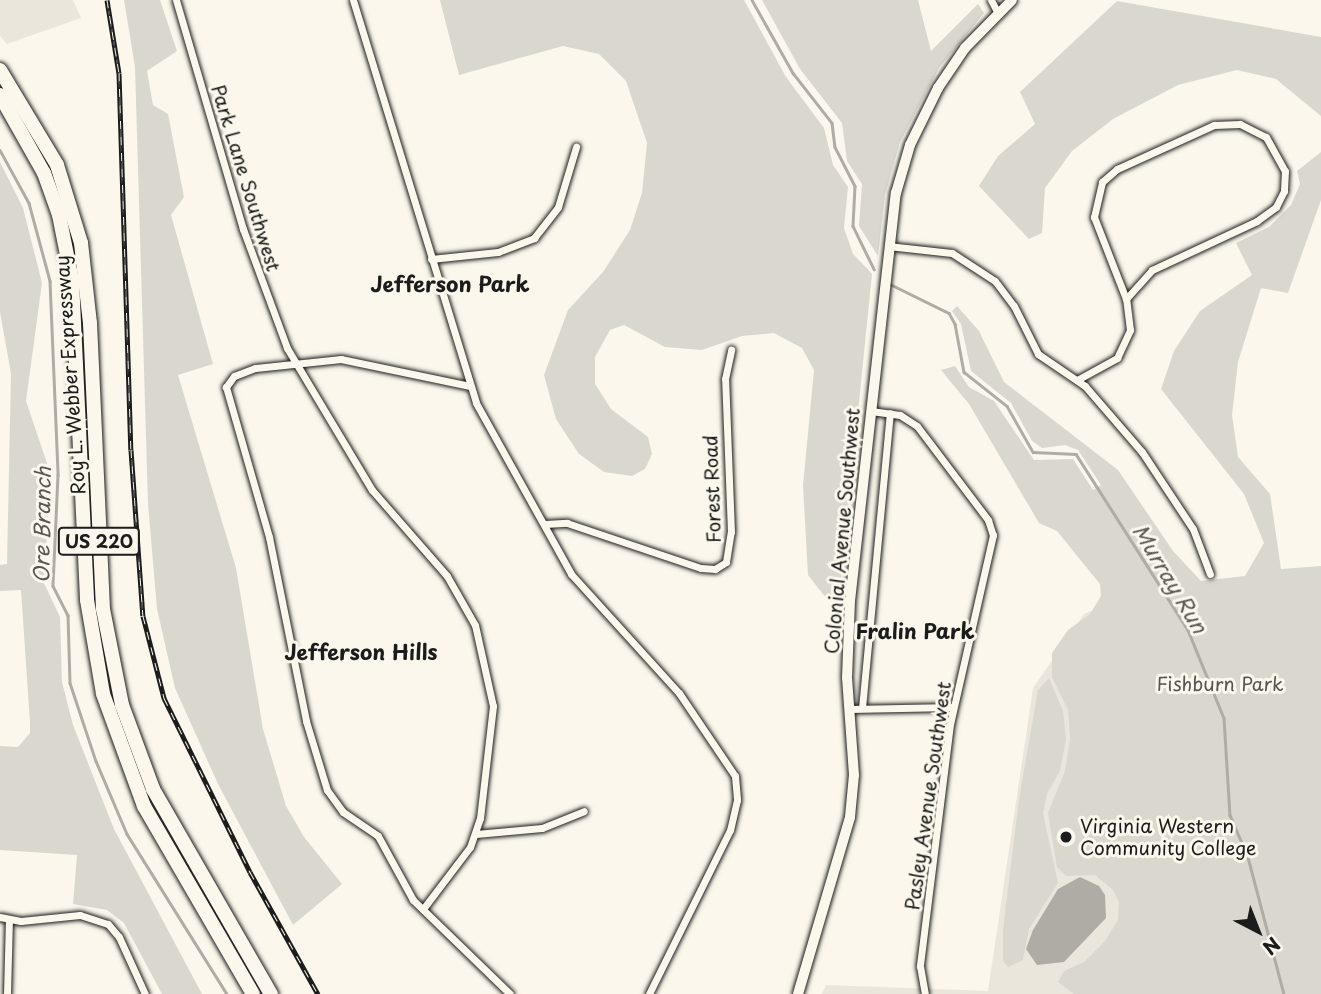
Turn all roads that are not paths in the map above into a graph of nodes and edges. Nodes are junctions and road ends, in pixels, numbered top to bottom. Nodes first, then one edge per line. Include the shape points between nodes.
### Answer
1 (176, 0) edge
2 (353, 0) edge
3 (992, 0) edge
4 (1012, 0) edge
5 (998, 13) junction
6 (0, 70) edge
7 (0, 95) edge
8 (576, 147) dead end
9 (888, 246) junction
10 (431, 259) junction
11 (1126, 299) junction
12 (731, 350) dead end
13 (296, 360) junction
14 (1077, 380) junction
15 (470, 386) junction
16 (871, 411) junction
17 (890, 413) junction
18 (545, 524) junction
19 (1210, 574) dead end
20 (953, 707) junction
21 (862, 708) junction
22 (850, 709) junction
23 (584, 811) dead end
24 (477, 834) junction
25 (423, 909) junction
26 (0, 917) edge
27 (9, 920) junction
28 (7, 994) edge
29 (145, 994) edge
30 (253, 994) edge
31 (271, 994) edge
32 (510, 994) edge
33 (649, 994) edge
34 (798, 994) edge
35 (925, 994) edge

1 - 13 street, Park Lane Southwest via 243,229
2 - 10 street
3 - 5 street
4 - 5 main road, Colonial Avenue Southwest
5 - 9 main road, Colonial Avenue Southwest via 945,76 910,145
6 - 31 highway, Roy L. Webber Expressway / US 220 via 57,165 81,243 90,323 103,609 122,705 153,789
7 - 30 highway, Roy L. Webber Expressway / US 220 via 44,173 59,215 72,279 87,600 103,694 144,806
8 - 10 street via 558,207 534,238 498,252
9 - 14 street via 952,253 985,272 1014,306 1038,354
9 - 16 main road, Colonial Avenue Southwest
10 - 15 street
11 - 11 street via 1094,217 1099,188 1117,169 1214,125 1240,124 1266,137 1279,153 1286,183 1279,202 1258,221 1152,270
11 - 14 street via 1130,330 1122,352
12 - 18 street, Forest Road via 725,379 731,532 726,562 715,569 701,568 567,523
13 - 15 street via 365,361
13 - 24 street, Park Lane Southwest via 372,490 447,576 472,615 493,706
13 - 25 street via 234,376 226,387 229,404 269,537 306,721 327,790 344,812 378,836 400,882
14 - 19 street via 1142,452 1193,529
15 - 18 street via 488,428
16 - 17 street, Pasley Avenue Southwest
16 - 22 main road, Colonial Avenue Southwest via 850,601
17 - 20 street, Pasley Avenue Southwest via 909,420 925,436 992,527
17 - 21 street
18 - 33 street via 571,574 679,693 726,760 737,785 730,830
20 - 21 street
20 - 35 street, Pasley Avenue Southwest via 920,966
21 - 22 street
22 - 34 main road, Colonial Avenue Southwest via 854,763 850,817
23 - 24 street via 533,830
24 - 25 street
25 - 32 street
26 - 27 street
27 - 28 street
27 - 29 street via 80,915 108,924 119,937

